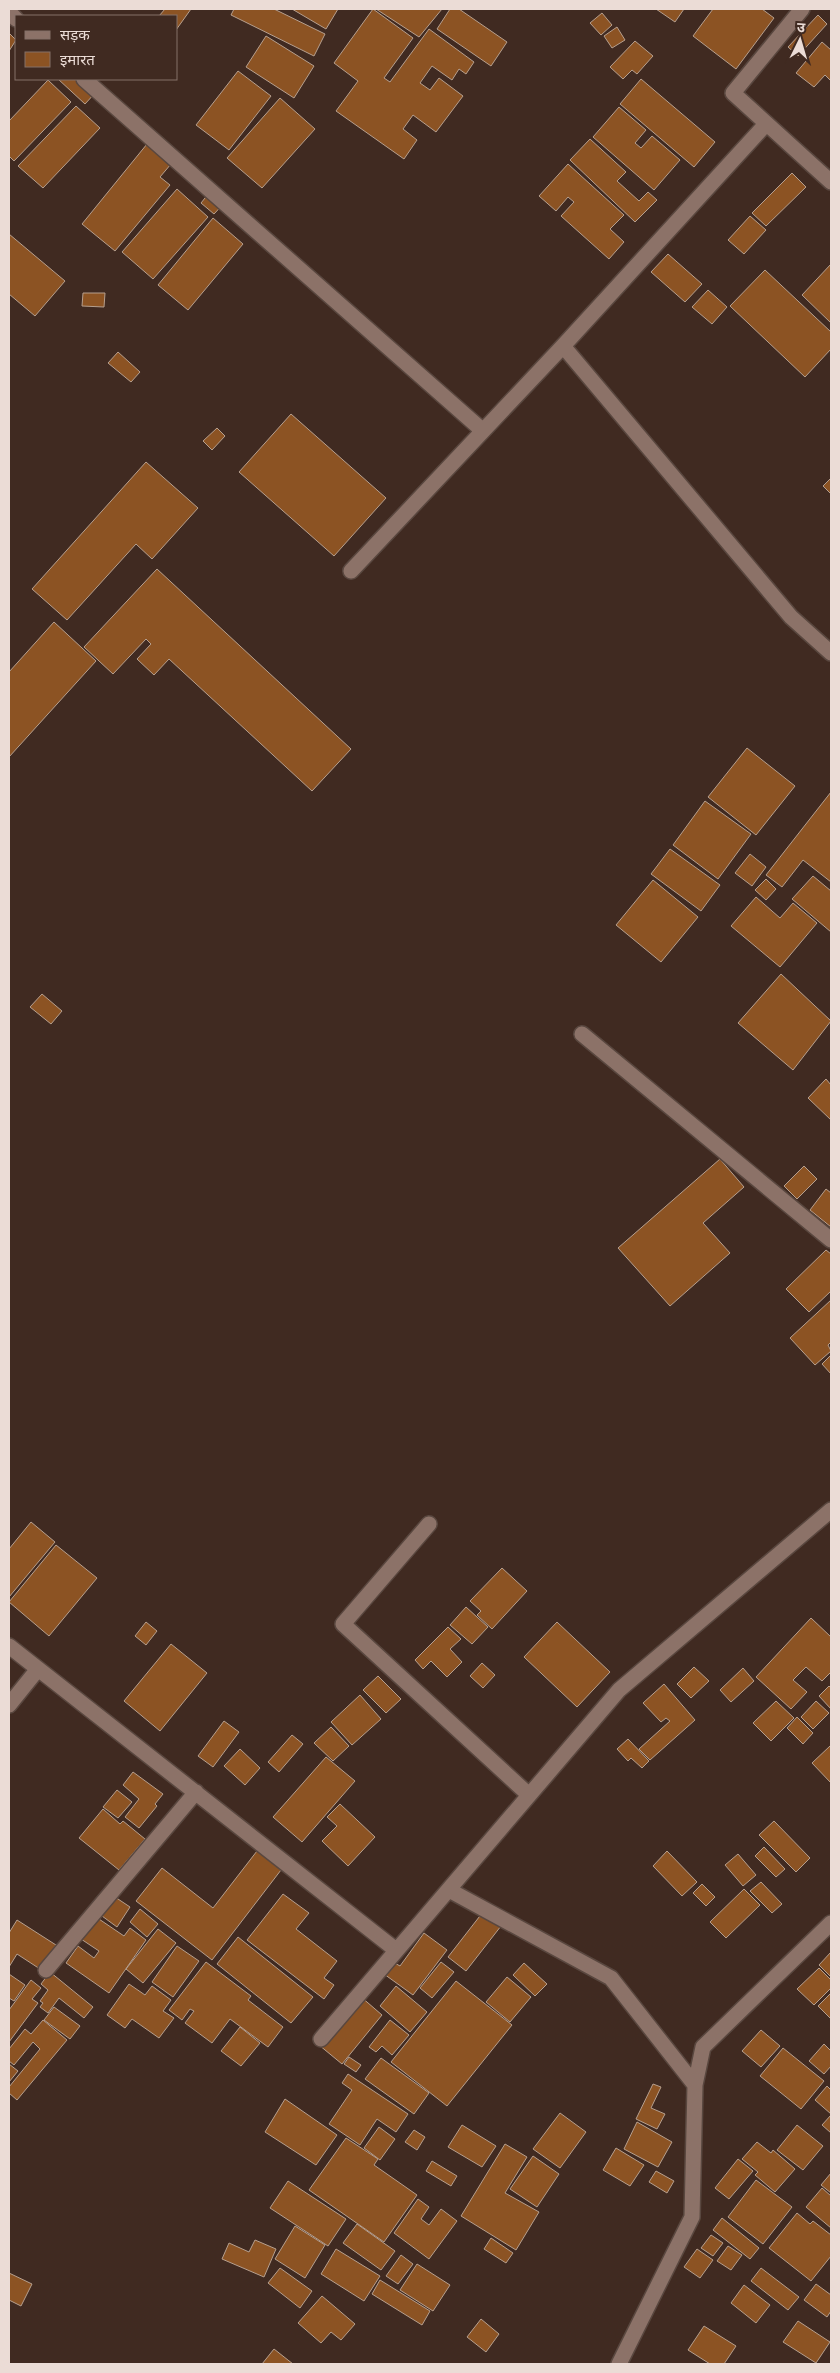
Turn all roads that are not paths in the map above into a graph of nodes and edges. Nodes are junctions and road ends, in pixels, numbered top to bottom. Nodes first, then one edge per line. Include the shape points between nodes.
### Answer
1 (802, 9) edge
2 (85, 80) edge
3 (766, 124) junction
4 (831, 182) edge
5 (563, 346) junction
6 (482, 430) junction
7 (351, 571) dead end
8 (831, 653) edge
9 (582, 1034) dead end
10 (831, 1240) edge
11 (831, 1510) edge
12 (429, 1524) dead end
13 (9, 1646) edge
14 (38, 1669) junction
15 (9, 1705) edge
16 (196, 1792) junction
17 (528, 1795) junction
18 (449, 1890) junction
19 (831, 1923) edge
20 (396, 1950) junction
21 (46, 1970) dead end
22 (321, 2039) dead end
23 (696, 2085) junction
24 (618, 2364) edge

1 - 3 street via 733,92
2 - 6 street
3 - 4 street
3 - 5 street
5 - 6 street
5 - 8 street via 791,617
6 - 7 street
9 - 10 street
11 - 17 street via 619,1690
12 - 17 street via 343,1624
13 - 14 street
14 - 15 street
14 - 16 street
16 - 20 street
16 - 21 street
17 - 18 street
18 - 20 street
18 - 23 street via 611,1978
19 - 23 street via 703,2047
20 - 22 street
23 - 24 street via 692,2217

